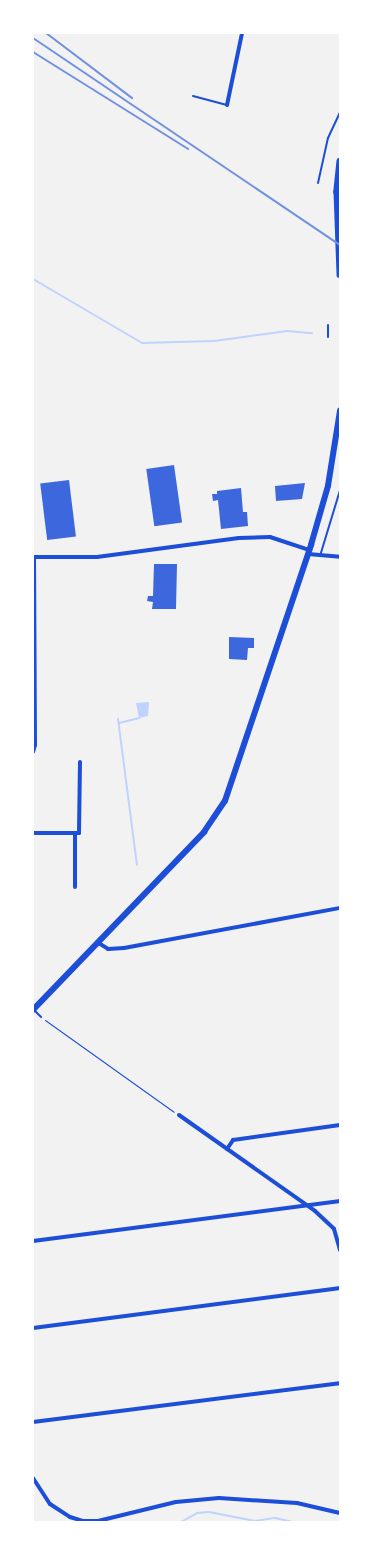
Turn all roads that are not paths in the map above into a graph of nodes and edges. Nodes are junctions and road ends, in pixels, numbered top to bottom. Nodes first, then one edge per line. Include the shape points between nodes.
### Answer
1 (242, 33) edge
2 (193, 96) dead end
3 (228, 105) joint
4 (340, 112) edge
5 (340, 161) edge
6 (318, 183) dead end
7 (339, 262) edge
8 (340, 275) edge
9 (328, 325) dead end
10 (328, 337) dead end
11 (340, 411) edge
12 (340, 490) edge
13 (309, 552) junction
14 (320, 556) junction
15 (340, 556) edge
16 (34, 557) edge
17 (33, 752) edge
18 (80, 762) dead end
19 (33, 833) edge
20 (75, 835) junction
21 (75, 887) dead end
22 (340, 908) edge
23 (97, 942) junction
24 (33, 1010) edge
25 (41, 1017) road end
26 (179, 1115) road end
27 (340, 1125) edge
28 (227, 1149) junction
29 (340, 1201) edge
30 (306, 1206) junction
31 (33, 1241) edge
32 (340, 1250) edge
33 (340, 1288) edge
34 (33, 1328) edge
35 (340, 1383) edge
36 (33, 1422) edge
37 (33, 1478) edge
38 (340, 1513) edge

1 - 3 street
2 - 3 lane
4 - 6 lane via 326,146
5 - 7 main road via 337,221
7 - 8 main road
9 - 10 lane
11 - 13 main road via 328,486
12 - 14 lane
13 - 14 street
13 - 16 street via 270,537 239,538 97,557
13 - 23 main road via 225,801 204,832
14 - 15 street
16 - 17 street
18 - 20 street via 80,828
19 - 20 street
20 - 21 street
22 - 23 street via 112,949
23 - 24 main road
24 - 25 lane
26 - 28 street
27 - 28 street via 233,1140
28 - 30 street
29 - 30 street
30 - 31 street
30 - 32 street via 334,1229
33 - 34 street
35 - 36 street
37 - 38 street via 50,1504 70,1517 84,1521 98,1521 176,1502 219,1498 297,1503

